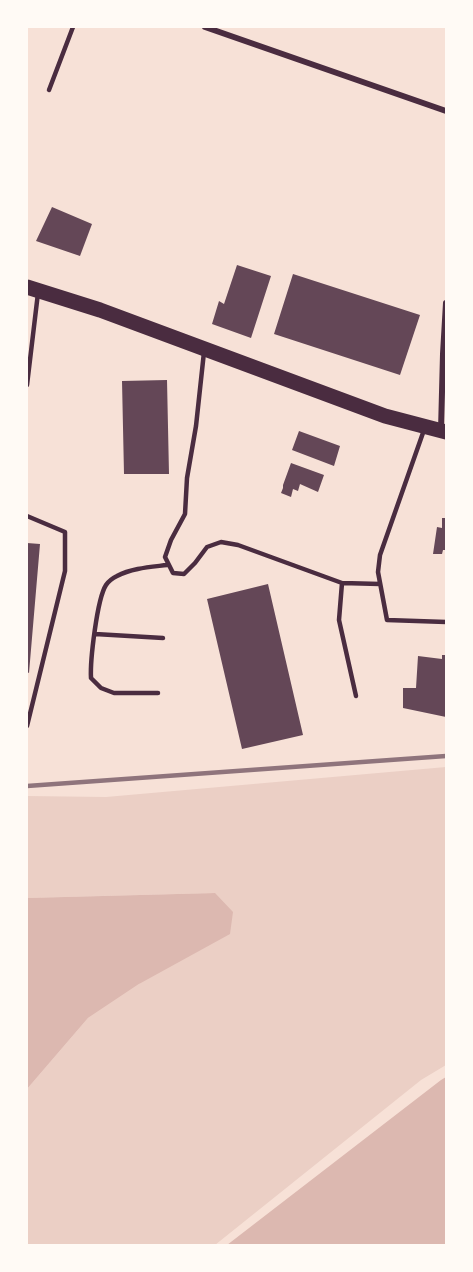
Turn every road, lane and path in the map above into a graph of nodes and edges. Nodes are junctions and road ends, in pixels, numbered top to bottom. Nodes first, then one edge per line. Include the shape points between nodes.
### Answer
1 (73, 27) edge
2 (205, 27) edge
3 (48, 90) dead end
4 (446, 111) edge
5 (32, 289) edge
6 (446, 303) edge
7 (204, 349) junction
8 (27, 385) edge
9 (425, 426) junction
10 (444, 431) edge
11 (27, 516) edge
12 (167, 565) junction
13 (342, 583) junction
14 (380, 584) junction
15 (446, 622) edge
16 (95, 634) junction
17 (163, 638) dead end
18 (158, 693) dead end
19 (357, 696) dead end
20 (27, 726) edge

1 - 3 lane
2 - 4 street
5 - 7 main road
5 - 8 lane
6 - 10 street
7 - 9 main road via 385,416
7 - 12 lane via 185,514 171,540 165,557
9 - 10 main road
9 - 14 lane via 380,555
11 - 20 lane via 65,532 65,571
12 - 13 lane via 173,573 184,574 207,547 221,542
12 - 16 lane via 133,570 106,585
13 - 14 lane
13 - 19 lane via 339,620
14 - 15 lane via 387,620
16 - 17 lane
16 - 18 lane via 92,678 101,688 114,693

